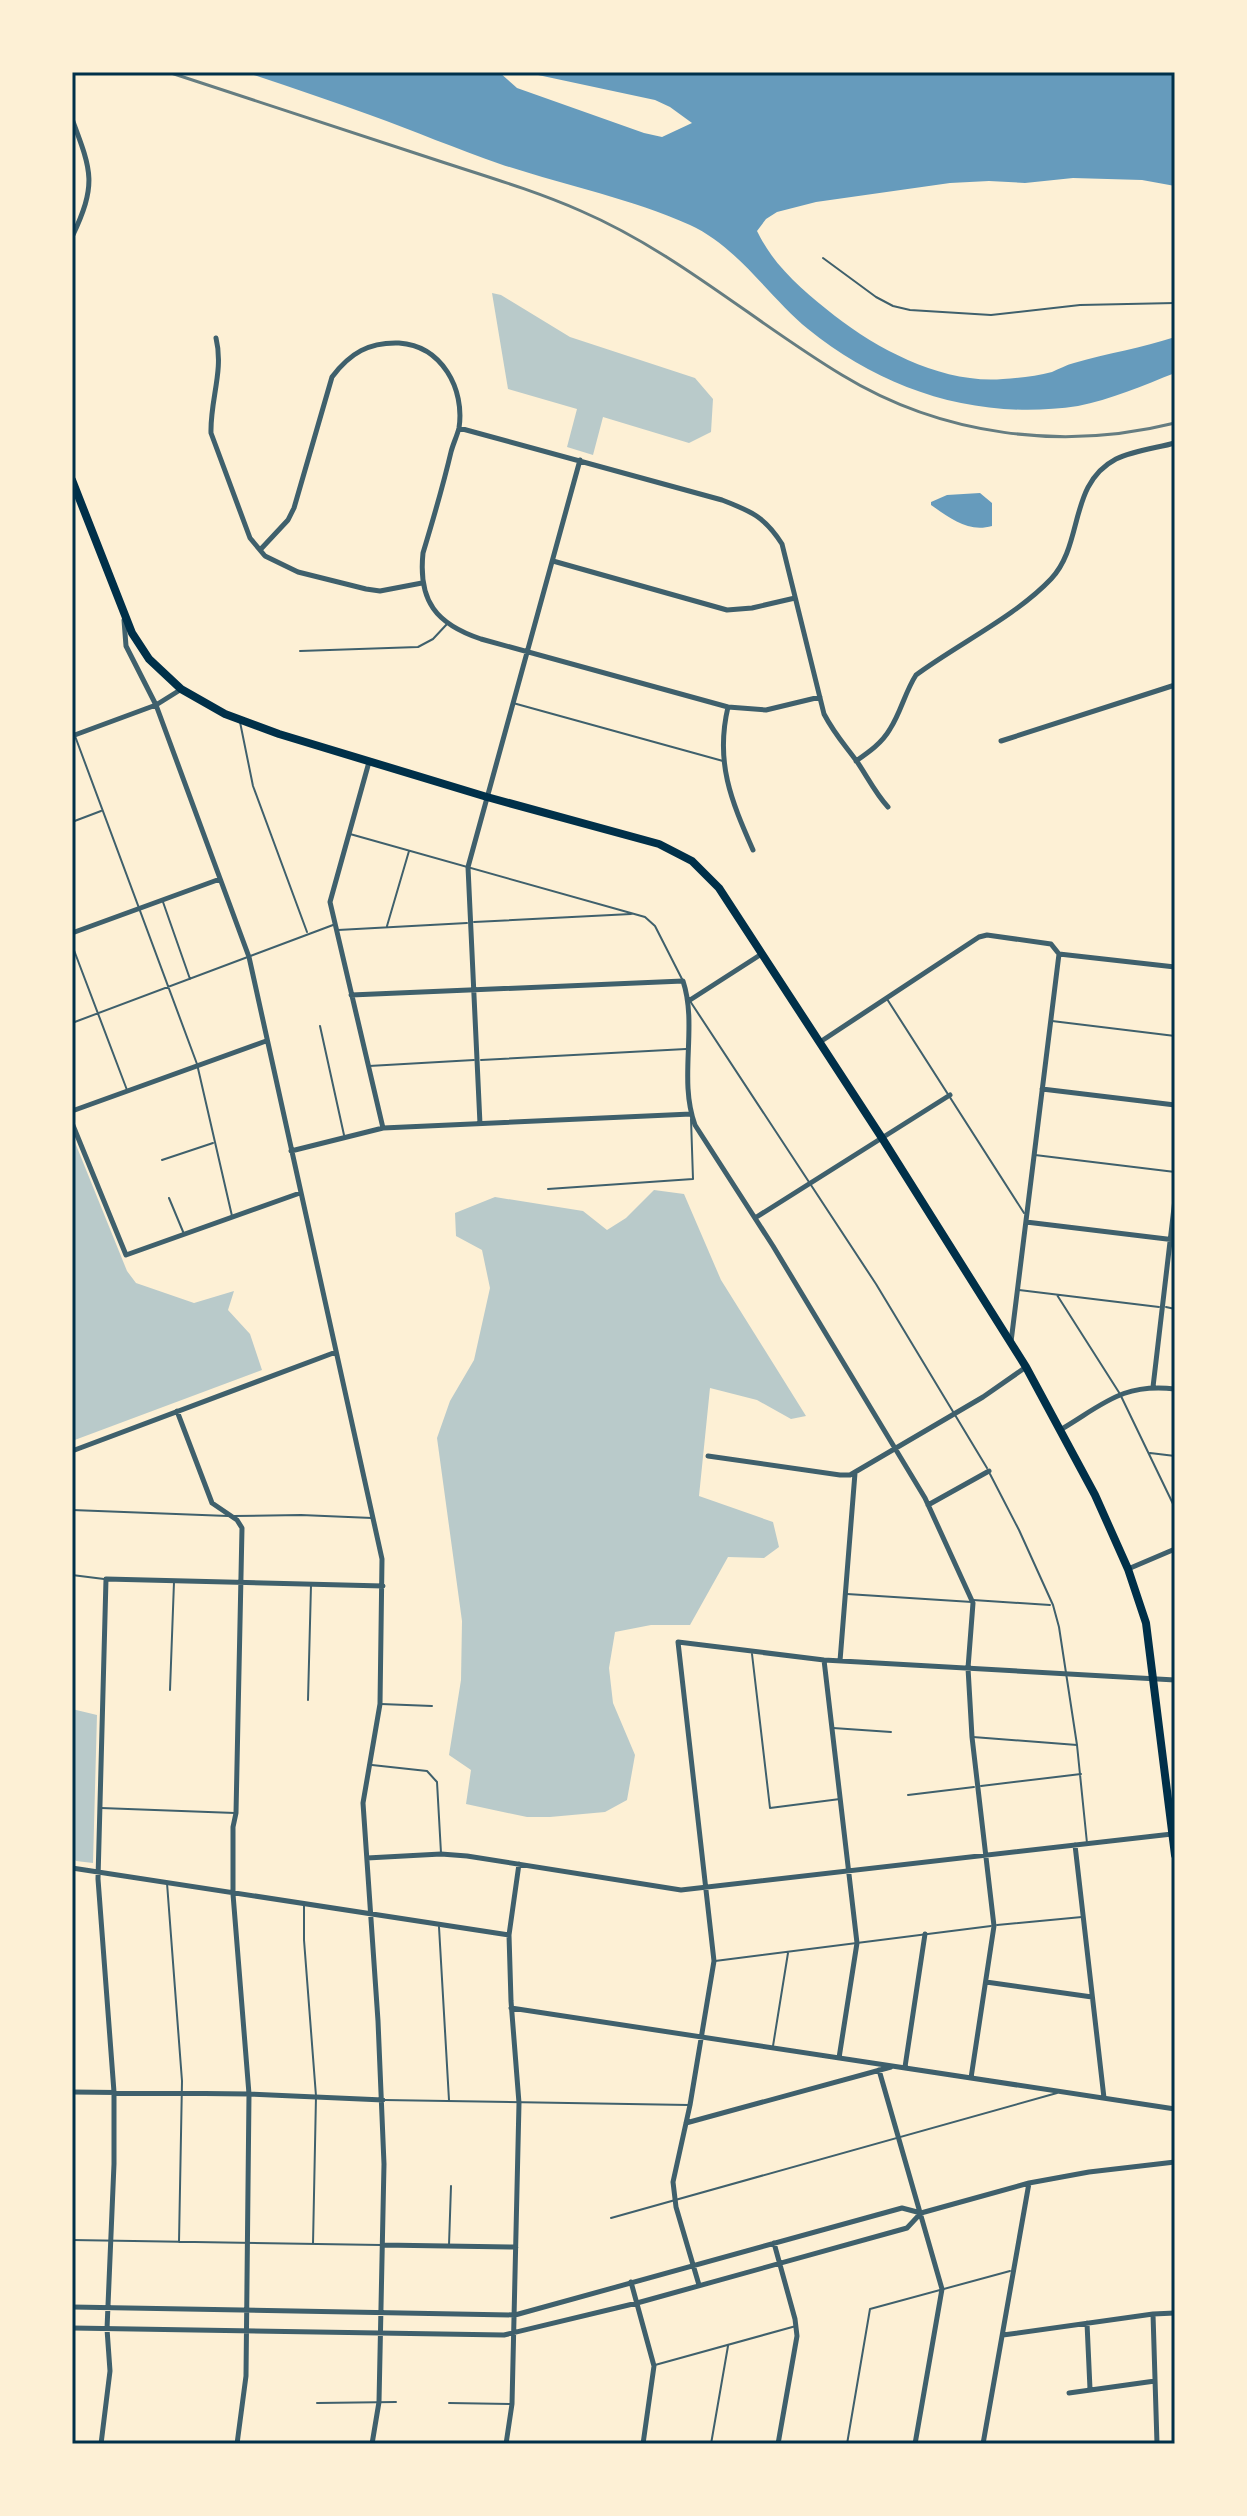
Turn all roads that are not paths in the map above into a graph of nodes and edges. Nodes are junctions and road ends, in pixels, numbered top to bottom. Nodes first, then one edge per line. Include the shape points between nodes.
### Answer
1 (72, 119) edge
2 (72, 237) edge
3 (823, 258) dead end
4 (1175, 303) edge
5 (216, 338) dead end
6 (459, 428) junction
7 (1175, 443) edge
8 (580, 460) junction
9 (73, 486) edge
10 (260, 550) junction
11 (553, 561) junction
12 (422, 583) junction
13 (795, 598) junction
14 (124, 615) junction
15 (448, 623) junction
16 (300, 651) dead end
17 (527, 651) junction
18 (1175, 685) edge
19 (181, 689) junction
20 (820, 697) junction
21 (513, 703) junction
22 (156, 705) junction
23 (728, 707) junction
24 (239, 721) junction
25 (73, 736) edge
26 (1001, 741) dead end
27 (724, 761) junction
28 (856, 761) junction
29 (369, 762) junction
30 (487, 797) junction
31 (888, 807) dead end
32 (102, 811) junction
33 (72, 822) edge
34 (349, 834) junction
35 (409, 850) junction
36 (753, 850) dead end
37 (468, 867) junction
38 (220, 879) junction
39 (162, 901) junction
40 (138, 910) junction
41 (636, 913) junction
42 (470, 922) junction
43 (336, 927) junction
44 (387, 927) junction
45 (72, 933) edge
46 (307, 933) junction
47 (72, 945) edge
48 (1059, 954) junction
49 (760, 955) junction
50 (249, 957) junction
51 (1175, 967) edge
52 (190, 979) junction
53 (683, 981) junction
54 (167, 987) junction
55 (473, 990) junction
56 (351, 995) junction
57 (886, 998) junction
58 (690, 1000) junction
59 (98, 1013) junction
60 (1051, 1021) junction
61 (72, 1023) edge
62 (320, 1026) dead end
63 (1175, 1036) edge
64 (266, 1041) junction
65 (820, 1042) junction
66 (688, 1049) junction
67 (477, 1060) junction
68 (197, 1064) junction
69 (368, 1066) junction
70 (1042, 1089) junction
71 (127, 1091) junction
72 (950, 1095) junction
73 (1175, 1105) edge
74 (72, 1111) edge
75 (691, 1114) junction
76 (72, 1123) edge
77 (480, 1124) junction
78 (383, 1128) junction
79 (344, 1138) junction
80 (882, 1138) junction
81 (214, 1142) junction
82 (291, 1151) junction
83 (1034, 1155) junction
84 (162, 1160) dead end
85 (1175, 1172) edge
86 (811, 1183) junction
87 (548, 1189) dead end
88 (300, 1193) junction
89 (169, 1198) dead end
90 (1175, 1199) edge
91 (233, 1216) junction
92 (755, 1218) junction
93 (1026, 1219) junction
94 (184, 1234) junction
95 (1173, 1240) edge
96 (1017, 1290) junction
97 (1057, 1295) junction
98 (1163, 1307) junction
99 (1175, 1309) edge
100 (1011, 1344) junction
101 (336, 1352) junction
102 (1026, 1367) junction
103 (1153, 1387) junction
104 (1175, 1389) edge
105 (1120, 1394) junction
106 (177, 1411) junction
107 (955, 1414) junction
108 (1060, 1430) junction
109 (896, 1449) junction
110 (72, 1451) edge
111 (1149, 1453) junction
112 (708, 1456) dead end
113 (1175, 1456) edge
114 (989, 1471) junction
115 (855, 1473) junction
116 (928, 1505) junction
117 (1175, 1508) edge
118 (72, 1510) edge
119 (230, 1516) junction
120 (373, 1518) junction
121 (1175, 1549) edge
122 (1128, 1569) junction
123 (72, 1575) edge
124 (106, 1579) junction
125 (174, 1581) junction
126 (243, 1583) junction
127 (311, 1584) junction
128 (383, 1586) junction
129 (845, 1594) junction
130 (972, 1601) junction
131 (1053, 1605) junction
132 (752, 1653) junction
133 (824, 1660) junction
134 (840, 1661) junction
135 (968, 1668) junction
136 (1067, 1674) junction
137 (1154, 1679) junction
138 (1175, 1680) edge
139 (170, 1690) dead end
140 (308, 1700) dead end
141 (380, 1704) junction
142 (432, 1706) dead end
143 (832, 1728) junction
144 (891, 1732) dead end
145 (972, 1737) junction
146 (1077, 1745) junction
147 (368, 1765) junction
148 (1081, 1774) junction
149 (978, 1787) junction
150 (908, 1795) dead end
151 (840, 1799) junction
152 (99, 1807) junction
153 (236, 1813) junction
154 (1173, 1834) junction
155 (1087, 1844) junction
156 (1075, 1845) junction
157 (441, 1854) junction
158 (986, 1855) junction
159 (1175, 1855) edge
160 (367, 1858) junction
161 (519, 1864) junction
162 (72, 1868) edge
163 (848, 1871) junction
164 (98, 1872) junction
165 (167, 1882) junction
166 (706, 1888) junction
167 (233, 1894) junction
168 (304, 1905) junction
169 (371, 1915) junction
170 (1083, 1917) junction
171 (438, 1926) junction
172 (994, 1926) junction
173 (925, 1934) junction
174 (509, 1935) junction
175 (857, 1943) junction
176 (788, 1952) junction
177 (714, 1961) junction
178 (986, 1982) junction
179 (1092, 1997) junction
180 (511, 2008) junction
181 (702, 2037) junction
182 (773, 2048) junction
183 (839, 2058) junction
184 (896, 2066) junction
185 (904, 2068) junction
186 (879, 2070) junction
187 (971, 2078) junction
188 (72, 2092) edge
189 (114, 2092) junction
190 (1062, 2092) junction
191 (181, 2093) junction
192 (249, 2094) junction
193 (316, 2096) junction
194 (1104, 2098) junction
195 (383, 2100) junction
196 (449, 2102) junction
197 (519, 2103) junction
198 (690, 2105) junction
199 (1175, 2109) edge
200 (686, 2123) junction
201 (897, 2140) junction
202 (1175, 2162) edge
203 (1029, 2183) junction
204 (451, 2186) dead end
205 (675, 2200) junction
206 (921, 2213) junction
207 (611, 2218) dead end
208 (72, 2240) edge
209 (112, 2241) junction
210 (179, 2242) junction
211 (246, 2243) junction
212 (774, 2243) junction
213 (313, 2244) junction
214 (382, 2245) junction
215 (449, 2246) junction
216 (516, 2247) junction
217 (780, 2262) junction
218 (693, 2265) junction
219 (1014, 2270) junction
220 (631, 2282) junction
221 (699, 2285) junction
222 (942, 2289) junction
223 (637, 2303) junction
224 (72, 2307) edge
225 (109, 2307) junction
226 (245, 2311) junction
227 (380, 2313) junction
228 (1175, 2313) edge
229 (1153, 2314) junction
230 (515, 2315) junction
231 (1087, 2323) junction
232 (796, 2326) junction
233 (72, 2328) edge
234 (107, 2329) junction
235 (244, 2333) junction
236 (515, 2333) junction
237 (379, 2334) junction
238 (1003, 2335) junction
239 (728, 2345) junction
240 (654, 2366) junction
241 (1155, 2381) junction
242 (1090, 2389) junction
243 (1069, 2393) dead end
244 (379, 2402) junction
245 (396, 2402) dead end
246 (317, 2403) dead end
247 (449, 2403) dead end
248 (512, 2404) junction
249 (101, 2444) edge
250 (237, 2444) edge
251 (372, 2444) edge
252 (506, 2444) edge
253 (643, 2444) edge
254 (711, 2444) edge
255 (778, 2444) edge
256 (847, 2444) edge
257 (915, 2444) edge
258 (983, 2444) edge
259 (1157, 2444) edge

1 - 2 street via 91,180
3 - 4 lane via 876,297 910,310 991,315 1080,305
5 - 10 street via 220,368 211,433 250,538
6 - 8 street
6 - 10 street via 454,383 438,359 411,344 359,350 332,377 294,508
6 - 12 street via 423,553
7 - 28 street via 1115,460 1097,474 1083,494 1074,534 1052,578 916,675 891,729
8 - 11 street
8 - 13 street via 755,513 782,544
9 - 14 main road
10 - 12 street via 298,572 366,589
11 - 13 street via 727,610
11 - 17 street
12 - 15 street via 427,600
13 - 20 street
14 - 19 main road via 149,659
14 - 22 street via 126,646
15 - 16 lane via 418,647
15 - 17 street via 459,632
17 - 21 street
17 - 23 street
18 - 26 street
19 - 22 street
19 - 24 main road
20 - 23 street via 766,710
20 - 28 street via 836,737
21 - 27 lane
21 - 30 street
22 - 25 street
22 - 38 street
23 - 27 street
24 - 29 main road
24 - 46 lane via 253,786
25 - 32 lane
27 - 36 street via 733,805
28 - 31 street
29 - 30 main road
29 - 34 street
30 - 37 street
30 - 49 main road via 675,851 713,882
32 - 33 lane
32 - 40 lane
34 - 35 lane
34 - 43 street via 330,902
35 - 37 lane
35 - 44 lane
37 - 41 lane
37 - 42 street
38 - 39 street
38 - 50 street
39 - 40 street
39 - 52 lane
40 - 45 street
40 - 54 lane
41 - 42 lane
41 - 53 lane via 655,926
42 - 44 lane
42 - 55 street
43 - 44 lane
43 - 46 lane
43 - 56 street
46 - 50 lane
47 - 59 lane
48 - 51 street
48 - 57 street via 1051,944 979,937
48 - 60 street
49 - 58 street
49 - 65 main road
50 - 52 lane
50 - 64 street
52 - 54 lane
53 - 55 street
53 - 58 street
54 - 59 lane
54 - 68 lane
55 - 56 street
55 - 67 street
56 - 69 street
57 - 65 street
57 - 72 lane
58 - 66 street
58 - 86 lane
59 - 61 lane
59 - 71 lane
60 - 63 lane
60 - 70 street
62 - 79 lane
64 - 68 street
64 - 82 street
65 - 80 main road
66 - 67 lane
66 - 75 street
67 - 69 lane
67 - 77 street
68 - 71 street
68 - 81 lane
69 - 78 street
70 - 73 street
70 - 83 street
71 - 74 street
72 - 80 street
72 - 93 lane
75 - 77 street
75 - 87 lane via 693,1179
75 - 92 street
76 - 94 street via 126,1255
77 - 78 street
78 - 79 street
79 - 82 street
80 - 86 street
80 - 100 main road
81 - 84 lane
81 - 91 lane
82 - 88 street
83 - 85 lane
83 - 93 street
86 - 92 street
86 - 107 lane
88 - 91 street
88 - 101 street
89 - 94 lane
90 - 95 street
91 - 94 street
92 - 109 street
93 - 95 street
93 - 96 street
95 - 98 street
96 - 97 lane
96 - 100 street
97 - 98 lane
97 - 105 lane
98 - 99 lane
98 - 103 street
100 - 102 main road
101 - 106 street
101 - 120 street
102 - 107 street
102 - 108 main road
103 - 104 street
103 - 105 street
105 - 108 street
105 - 111 lane
106 - 110 street
106 - 119 street via 212,1503
107 - 109 street
107 - 114 lane
108 - 122 main road
109 - 115 street
109 - 116 street
111 - 113 lane
111 - 117 lane
112 - 115 street
114 - 116 street
114 - 131 lane
115 - 129 street
116 - 130 street
118 - 119 lane
119 - 120 lane
119 - 126 street via 242,1528
120 - 128 street
121 - 122 street
122 - 137 main road via 1146,1623
123 - 124 lane
124 - 125 street
124 - 152 street
125 - 126 street
125 - 139 lane
126 - 127 street
126 - 153 street
127 - 128 street
127 - 140 lane
128 - 141 street
129 - 130 lane
129 - 134 street
130 - 131 lane
130 - 135 street
131 - 136 lane
132 - 133 street
132 - 151 lane via 770,1808
132 - 166 street via 678,1642
133 - 134 street
133 - 143 street
134 - 135 street
135 - 136 street
135 - 145 street
136 - 137 street
136 - 146 lane
137 - 138 street
137 - 154 main road
141 - 142 lane
141 - 147 street
143 - 144 lane
143 - 151 street
145 - 146 lane
145 - 149 street
146 - 148 lane
147 - 157 lane via 427,1771 437,1782
147 - 160 street via 363,1803
148 - 149 lane
148 - 155 lane
149 - 150 lane
149 - 158 street
151 - 163 street
152 - 153 lane
152 - 164 street
153 - 167 street
154 - 155 street
154 - 159 main road
155 - 156 street
156 - 158 street
156 - 170 street
157 - 160 street
157 - 161 street
158 - 163 street
158 - 172 street
160 - 169 street
161 - 166 street via 681,1890
161 - 174 street
162 - 164 street
163 - 166 street
163 - 175 street
164 - 165 street
164 - 189 street
165 - 167 street
165 - 191 lane
166 - 177 street
167 - 168 street
167 - 192 street
168 - 169 street
168 - 193 lane
169 - 171 street
169 - 195 street
170 - 172 lane
170 - 179 street
171 - 174 street
171 - 196 lane
172 - 173 lane
172 - 178 street
173 - 175 lane
173 - 185 street
174 - 180 street
175 - 176 lane
175 - 183 street
176 - 177 lane
176 - 182 lane
177 - 181 street
178 - 179 street
178 - 187 street
179 - 194 street
180 - 181 street
180 - 197 street
181 - 182 street
181 - 198 street
182 - 183 street
183 - 184 street
184 - 185 street
184 - 186 street
185 - 187 street
186 - 200 street
186 - 201 street
187 - 190 street
188 - 189 street
189 - 191 street
189 - 209 street
190 - 194 street
190 - 201 lane
191 - 192 street
191 - 210 lane
192 - 193 street
192 - 211 street
193 - 195 street
193 - 213 lane
194 - 199 street
195 - 196 lane
195 - 214 street
196 - 197 lane
197 - 198 lane
197 - 216 street
198 - 200 street
200 - 205 street via 673,2182
201 - 205 lane
201 - 206 street
202 - 203 street
203 - 206 street
203 - 219 street
204 - 215 lane
205 - 207 lane
205 - 218 street
206 - 212 street via 902,2208
206 - 217 street via 907,2228
206 - 222 street
208 - 209 lane
209 - 210 lane
209 - 225 street
210 - 211 lane
211 - 213 lane
211 - 226 street
212 - 217 street
212 - 218 street
213 - 214 lane
214 - 215 street
214 - 227 street
215 - 216 street
216 - 230 street
217 - 221 street
217 - 232 street
218 - 220 street
218 - 221 street
219 - 222 lane
219 - 238 street
220 - 223 street
220 - 230 street
221 - 223 street
222 - 256 lane via 870,2309
222 - 257 street
223 - 236 street
223 - 240 street
224 - 225 street
225 - 226 street
225 - 234 street
226 - 227 street
226 - 235 street
227 - 230 street
227 - 237 street
228 - 229 street
229 - 231 street
229 - 241 street
230 - 236 street
231 - 238 street
231 - 242 street
232 - 239 lane
232 - 255 street
233 - 234 street
234 - 235 street
234 - 249 street via 110,2371
235 - 237 street
235 - 250 street via 244,2400
236 - 237 street
236 - 248 street
237 - 244 street
238 - 258 street
239 - 240 lane
239 - 254 lane
240 - 253 street
241 - 242 street
241 - 259 street
242 - 243 street
244 - 245 lane
244 - 246 lane
244 - 251 street
247 - 248 lane
248 - 252 street

